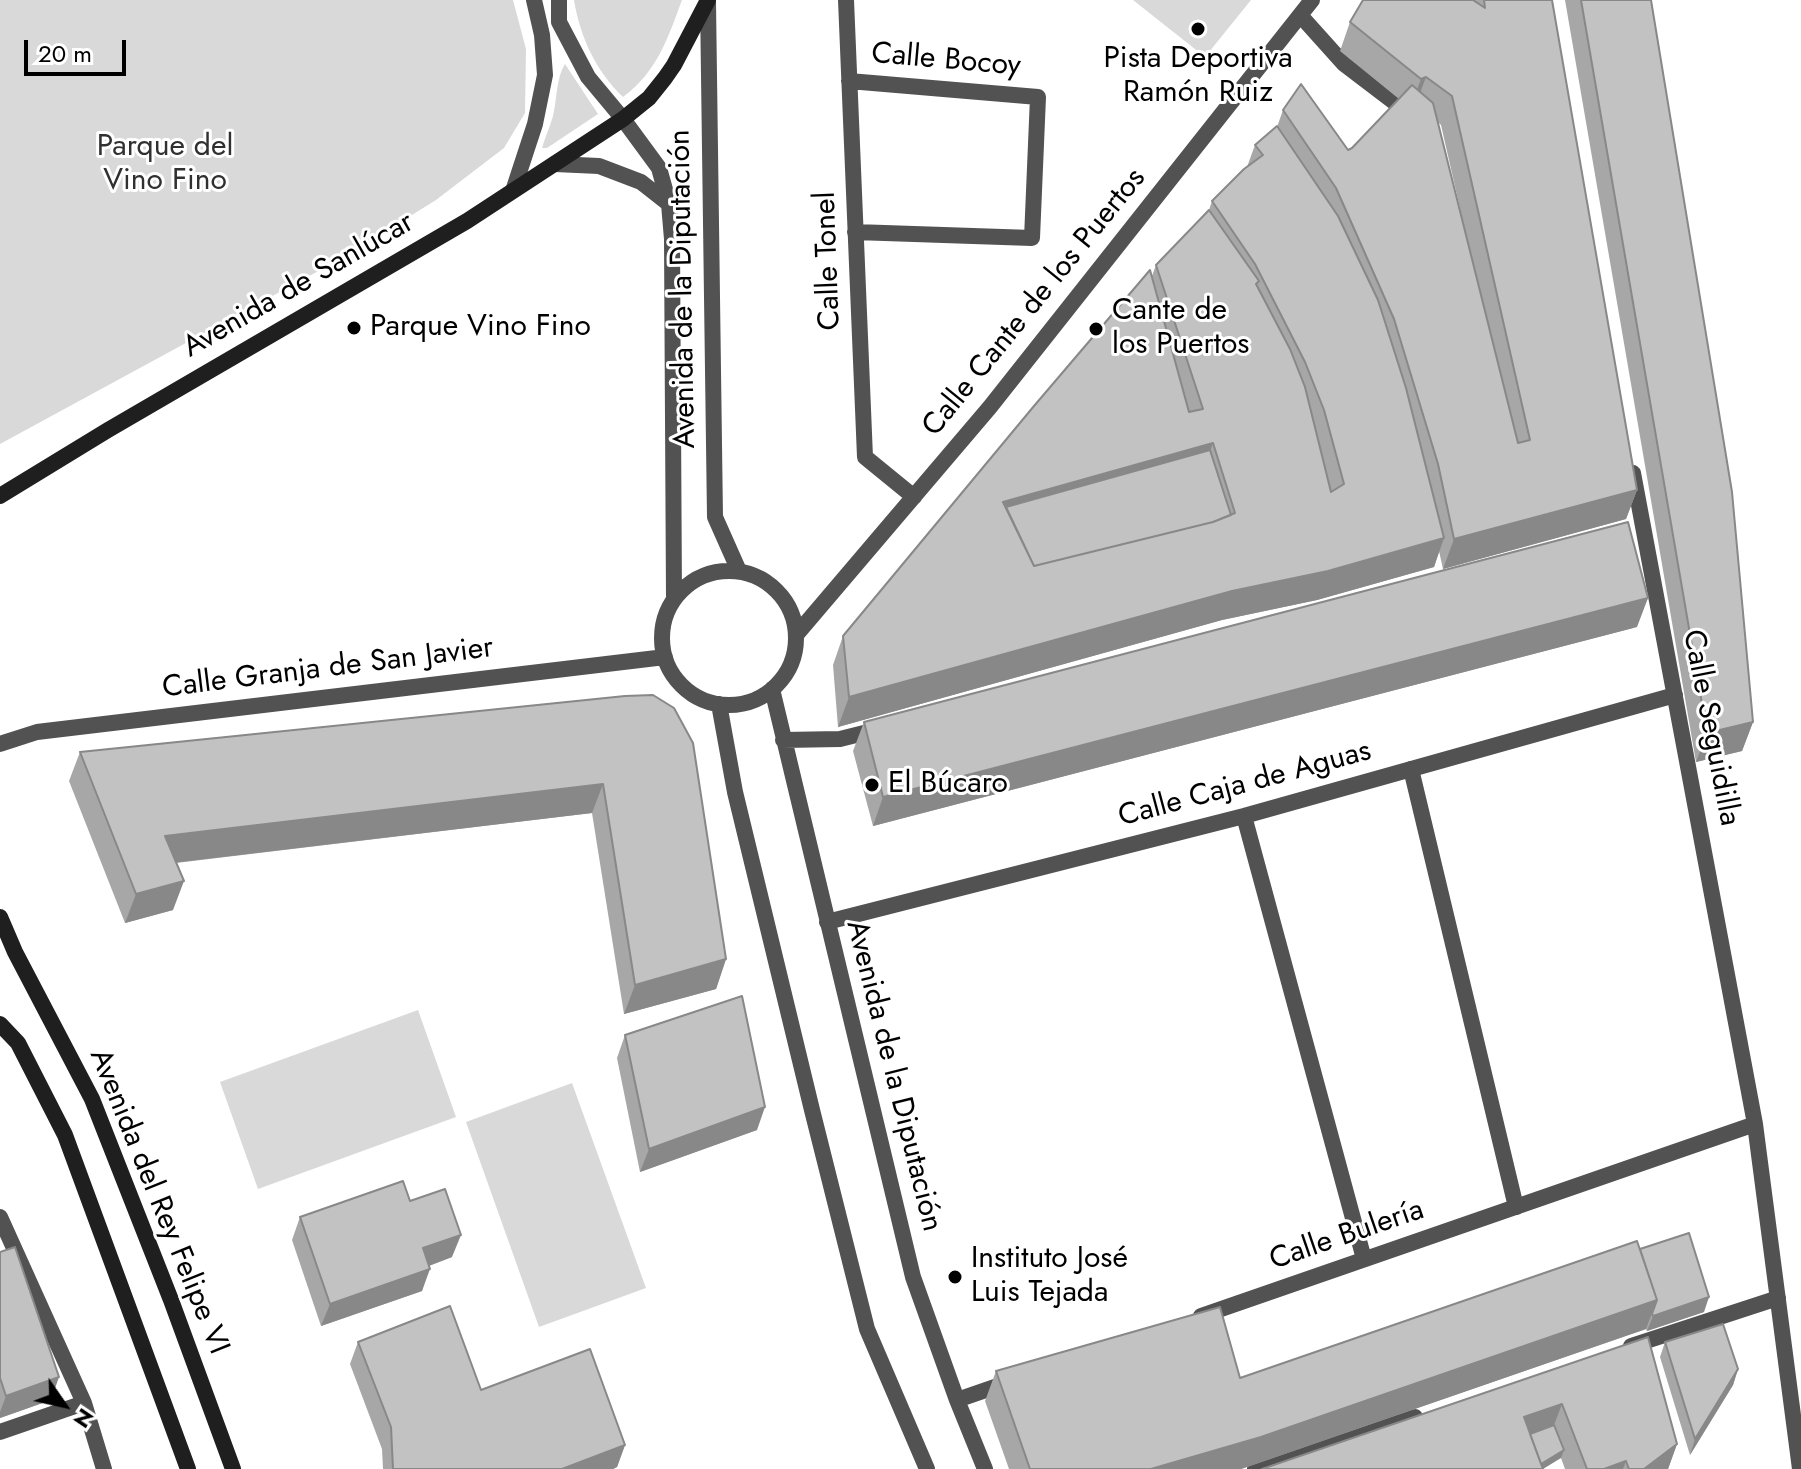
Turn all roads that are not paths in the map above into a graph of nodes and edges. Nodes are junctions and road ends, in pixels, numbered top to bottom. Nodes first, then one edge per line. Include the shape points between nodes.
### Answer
1 (534, 0) edge
2 (559, 0) edge
3 (846, 0) edge
4 (1312, 0) edge
5 (708, 1) edge
6 (1300, 15) junction
7 (849, 81) junction
8 (623, 119) junction
9 (1423, 122) edge
10 (555, 164) junction
11 (514, 188) junction
12 (669, 204) junction
13 (855, 232) junction
14 (1628, 452) edge
15 (0, 496) edge
16 (914, 497) junction
17 (739, 571) junction
18 (674, 599) junction
19 (796, 635) junction
20 (665, 657) junction
21 (772, 689) junction
22 (1675, 695) junction
23 (719, 704) junction
24 (902, 723) edge
25 (783, 740) junction
26 (0, 744) edge
27 (1411, 769) junction
28 (1244, 816) junction
29 (0, 917) edge
30 (827, 922) junction
31 (0, 1024) edge
32 (1755, 1124) junction
33 (1516, 1207) junction
34 (0, 1217) edge
35 (1364, 1259) junction
36 (1778, 1298) junction
37 (1183, 1322) edge
38 (1614, 1352) edge
39 (1017, 1379) edge
40 (957, 1400) junction
41 (84, 1403) junction
42 (1434, 1411) edge
43 (0, 1432) edge
44 (104, 1469) edge
45 (188, 1469) edge
46 (233, 1469) edge
47 (927, 1469) edge
48 (985, 1469) edge
49 (1255, 1469) edge
50 (1800, 1469) edge

1 - 11 street via 545,75
2 - 8 street via 559,22 580,64
3 - 7 street, Calle Tonel
4 - 6 street, Calle Cante de los Puertos
5 - 8 main road, Avenida de Sanlúcar via 665,78
5 - 17 street, Avenida de la Diputación via 715,517
6 - 9 street via 1344,64
6 - 16 street, Calle Cante de los Puertos
7 - 13 street, Calle Tonel
7 - 13 street, Calle Bocoy via 1038,97 1032,238
8 - 10 main road, Avenida de Sanlúcar
8 - 12 street, Avenida de la Diputación via 659,168
10 - 11 main road, Avenida de Sanlúcar
10 - 12 street, Avenida de la Diputación via 599,166 641,182
11 - 15 main road, Avenida de Sanlúcar via 467,221
12 - 18 street, Avenida de la Diputación
13 - 16 street, Calle Tonel via 865,457
14 - 22 street, Calle Seguidilla via 1636,528
16 - 19 street, Calle Cante de los Puertos
17 - 18 street via 714,572 691,582
17 - 19 street via 761,578 780,593 792,613
18 - 20 street via 665,617
19 - 21 street via 790,665
20 - 23 street via 685,689
20 - 26 street, Calle Granja de San Javier via 37,732
21 - 23 street via 747,703
21 - 25 street, Avenida de la Diputación
22 - 27 street, Calle Caja de Aguas
22 - 32 street, Calle Seguidilla
23 - 47 street via 738,807 867,1329
24 - 25 street via 840,739
25 - 30 street, Avenida de la Diputación
27 - 28 street, Calle Caja de Aguas
27 - 33 street
28 - 30 street, Calle Caja de Aguas
28 - 35 street
29 - 46 main road, Avenida del Rey Felipe VI via 92,1099
30 - 40 street, Avenida de la Diputación via 913,1277
31 - 45 main road, Avenida del Rey Felipe VI via 18,1043 65,1135
32 - 33 street, Calle Bulería
32 - 36 street, Calle Seguidilla
33 - 35 street, Calle Bulería
34 - 41 street
35 - 37 street, Calle Bulería
36 - 38 street
36 - 50 street, Calle Seguidilla
39 - 40 street
40 - 48 street, Avenida de la Diputación
41 - 43 street
41 - 44 street
42 - 49 street

